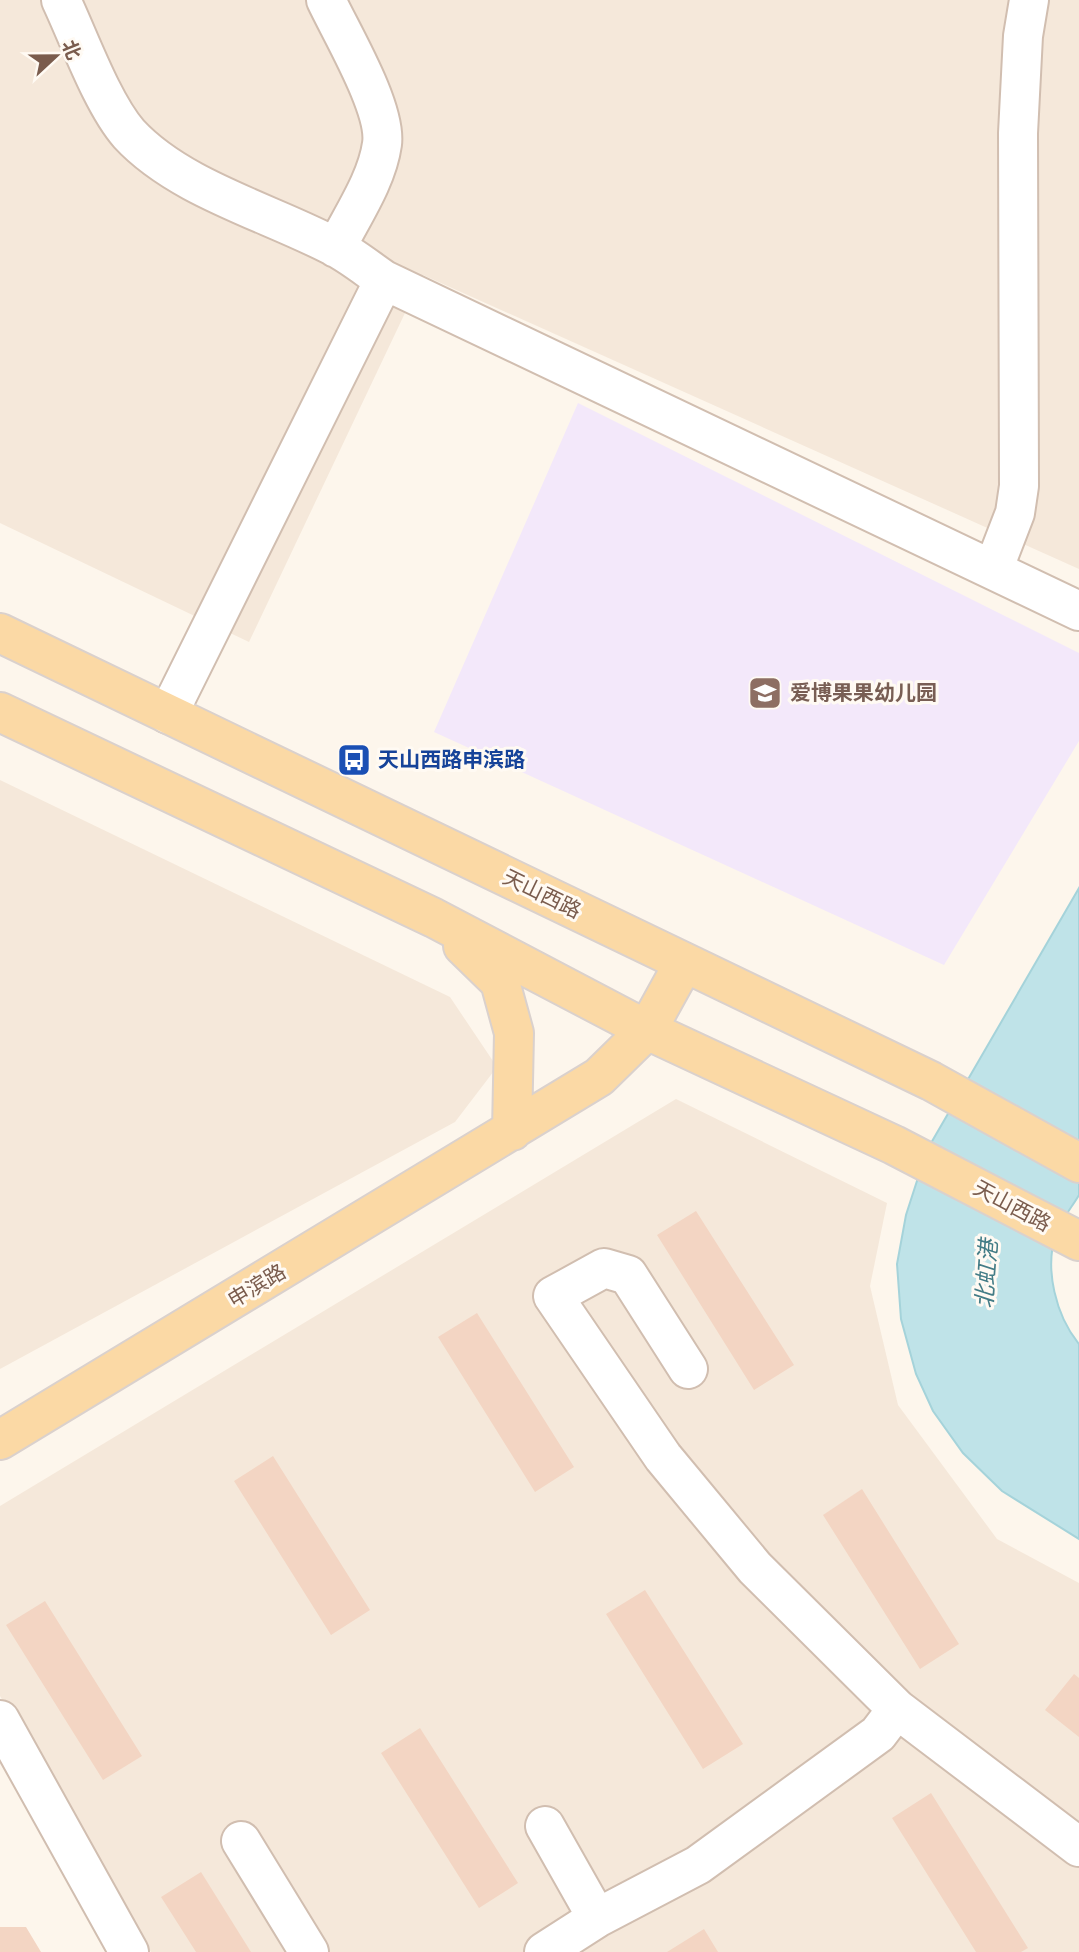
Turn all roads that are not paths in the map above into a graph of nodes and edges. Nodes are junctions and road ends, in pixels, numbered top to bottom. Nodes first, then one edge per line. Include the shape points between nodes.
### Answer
1 (61, 0) edge
2 (326, 0) edge
3 (1029, 0) edge
4 (337, 248) junction
5 (384, 280) junction
6 (993, 570) junction
7 (1079, 611) edge
8 (0, 633) edge
9 (0, 712) edge
10 (168, 714) junction
11 (434, 918) junction
12 (684, 963) junction
13 (647, 1030) junction
14 (512, 1131) junction
15 (1079, 1164) edge
16 (1079, 1241) edge
17 (688, 1369) dead end
18 (0, 1440) edge
19 (897, 1709) junction
20 (0, 1720) edge
21 (545, 1826) dead end
22 (242, 1841) dead end
23 (1079, 1847) edge
24 (597, 1917) junction
25 (129, 1952) edge
26 (309, 1952) edge
27 (544, 1952) edge

1 - 4 lane via 108,100 127,131 152,156
2 - 4 lane via 380,117 382,144 372,177
3 - 6 lane via 1018,133 1018,486 1015,513
4 - 5 lane
5 - 6 lane
5 - 10 lane
6 - 7 lane
8 - 10 main road, 天山西路
9 - 11 main road, 天山西路
10 - 12 main road, 天山西路
11 - 13 main road, 天山西路
11 - 14 main road via 500,982 514,1033
12 - 13 main road, 申滨路
12 - 15 main road, 天山西路 via 930,1081
13 - 14 main road, 申滨路 via 599,1077
13 - 16 main road, 天山西路 via 894,1145
14 - 18 main road, 申滨路
17 - 19 lane via 628,1275 604,1268 553,1296 663,1457 755,1568
19 - 23 lane
19 - 24 lane via 878,1734 698,1865
20 - 25 lane
21 - 24 lane
22 - 26 lane
24 - 27 lane

